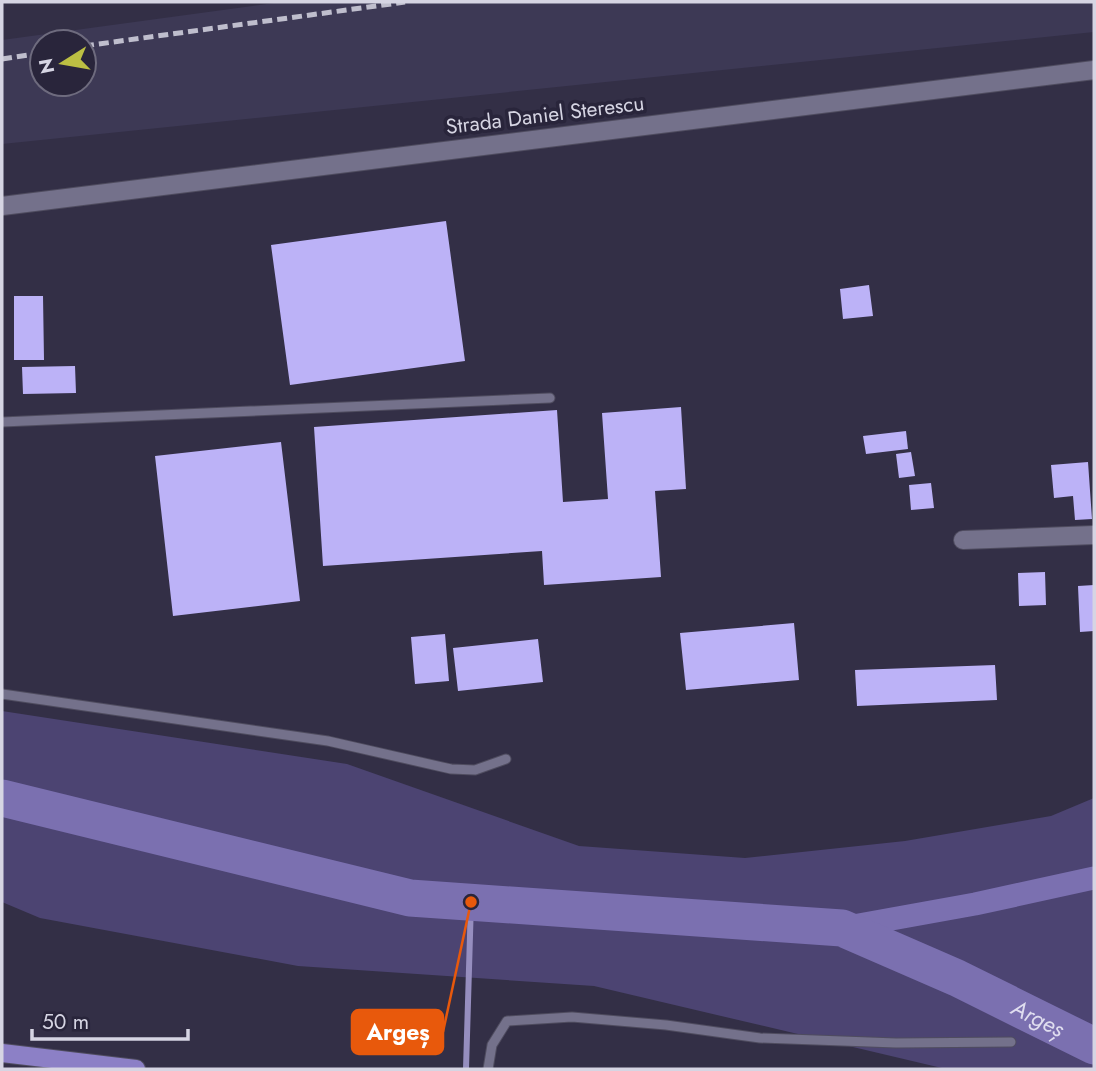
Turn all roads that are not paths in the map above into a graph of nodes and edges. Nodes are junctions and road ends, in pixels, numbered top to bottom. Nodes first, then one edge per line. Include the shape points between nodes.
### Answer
1 (1094, 70) edge
2 (2, 205) edge
3 (550, 398) dead end
4 (2, 422) edge
5 (1094, 535) edge
6 (963, 540) dead end
7 (2, 694) edge
8 (506, 759) dead end
9 (1011, 1042) dead end
10 (12, 1059) edge
11 (136, 1069) edge
12 (488, 1069) edge

1 - 2 street, Strada Daniel Sterescu
3 - 4 lane
5 - 6 street
7 - 8 lane via 328,741 451,769 475,770
9 - 12 lane via 760,1038 572,1017 508,1021 492,1045
10 - 11 main road

